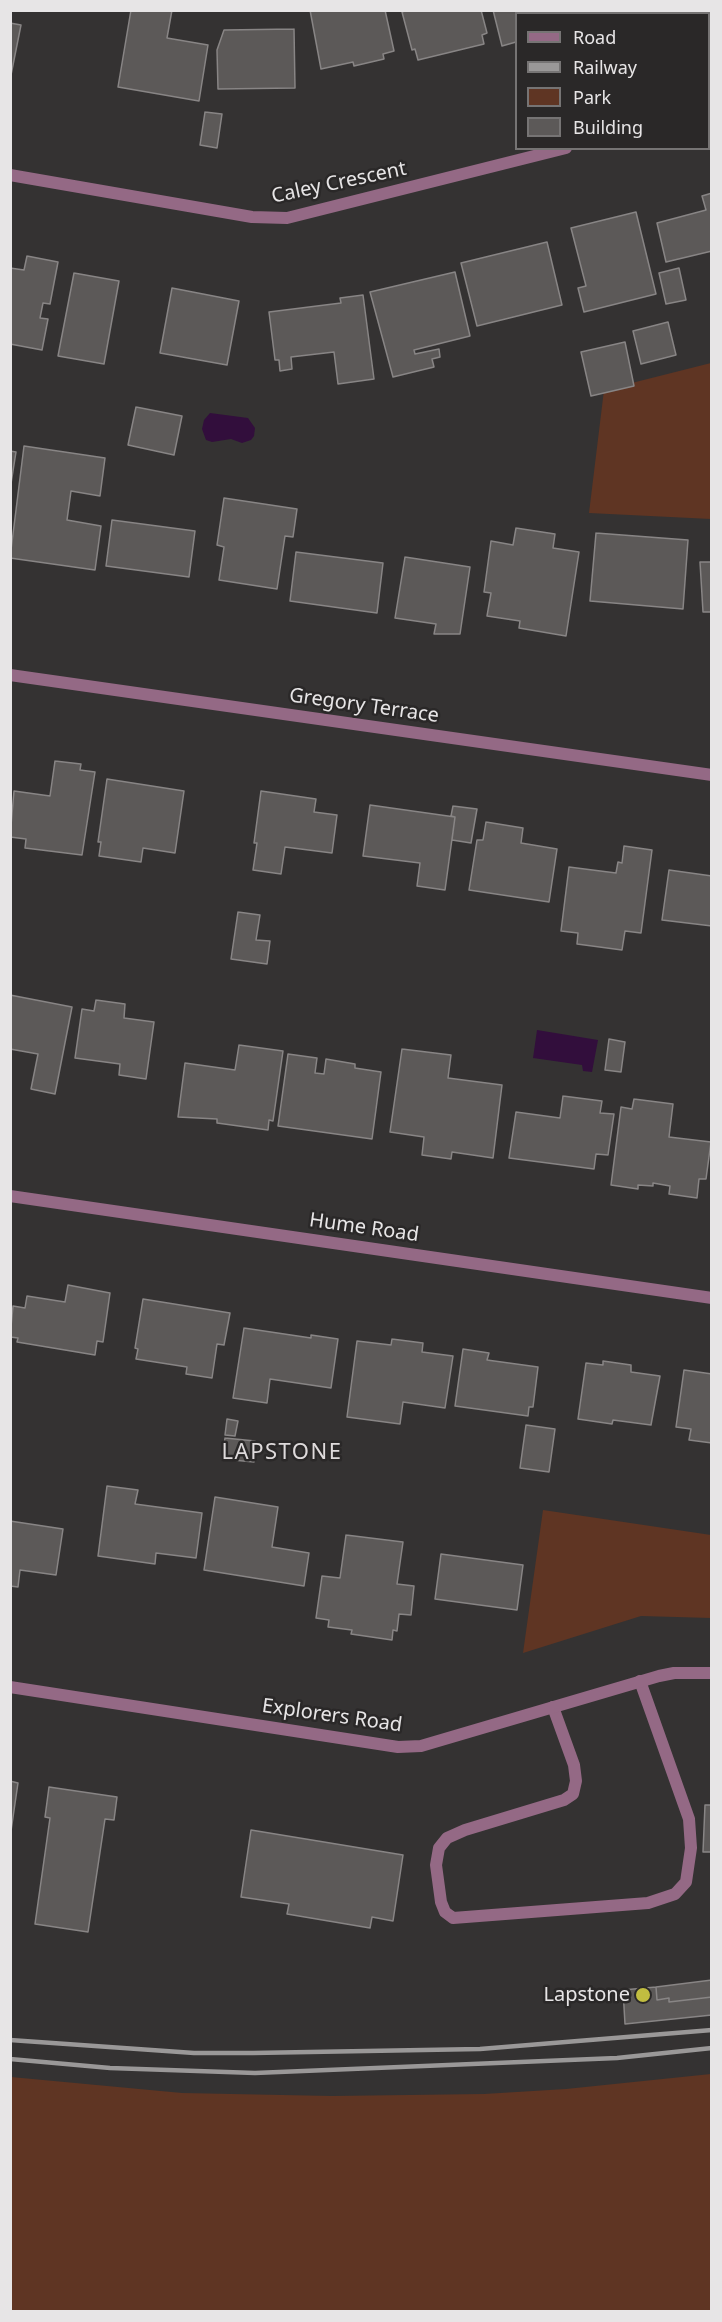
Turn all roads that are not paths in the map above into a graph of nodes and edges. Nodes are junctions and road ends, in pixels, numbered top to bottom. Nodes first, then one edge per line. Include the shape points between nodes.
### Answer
1 (559, 150) edge
2 (10, 175) edge
3 (10, 675) edge
4 (711, 775) edge
5 (10, 1196) edge
6 (711, 1298) edge
7 (711, 1673) edge
8 (640, 1681) junction
9 (10, 1687) edge
10 (553, 1707) junction

1 - 2 street, Caley Crescent via 287,218 252,217
3 - 4 street, Gregory Terrace
5 - 6 street, Hume Road
7 - 8 street, Explorers Road via 674,1673
8 - 10 street, Explorers Road
8 - 10 street via 689,1819 691,1848 686,1882 675,1894 648,1903 453,1918 445,1912 438,1884 436,1856 443,1842 451,1835 573,1794 574,1764
9 - 10 street, Explorers Road via 398,1747 421,1746

